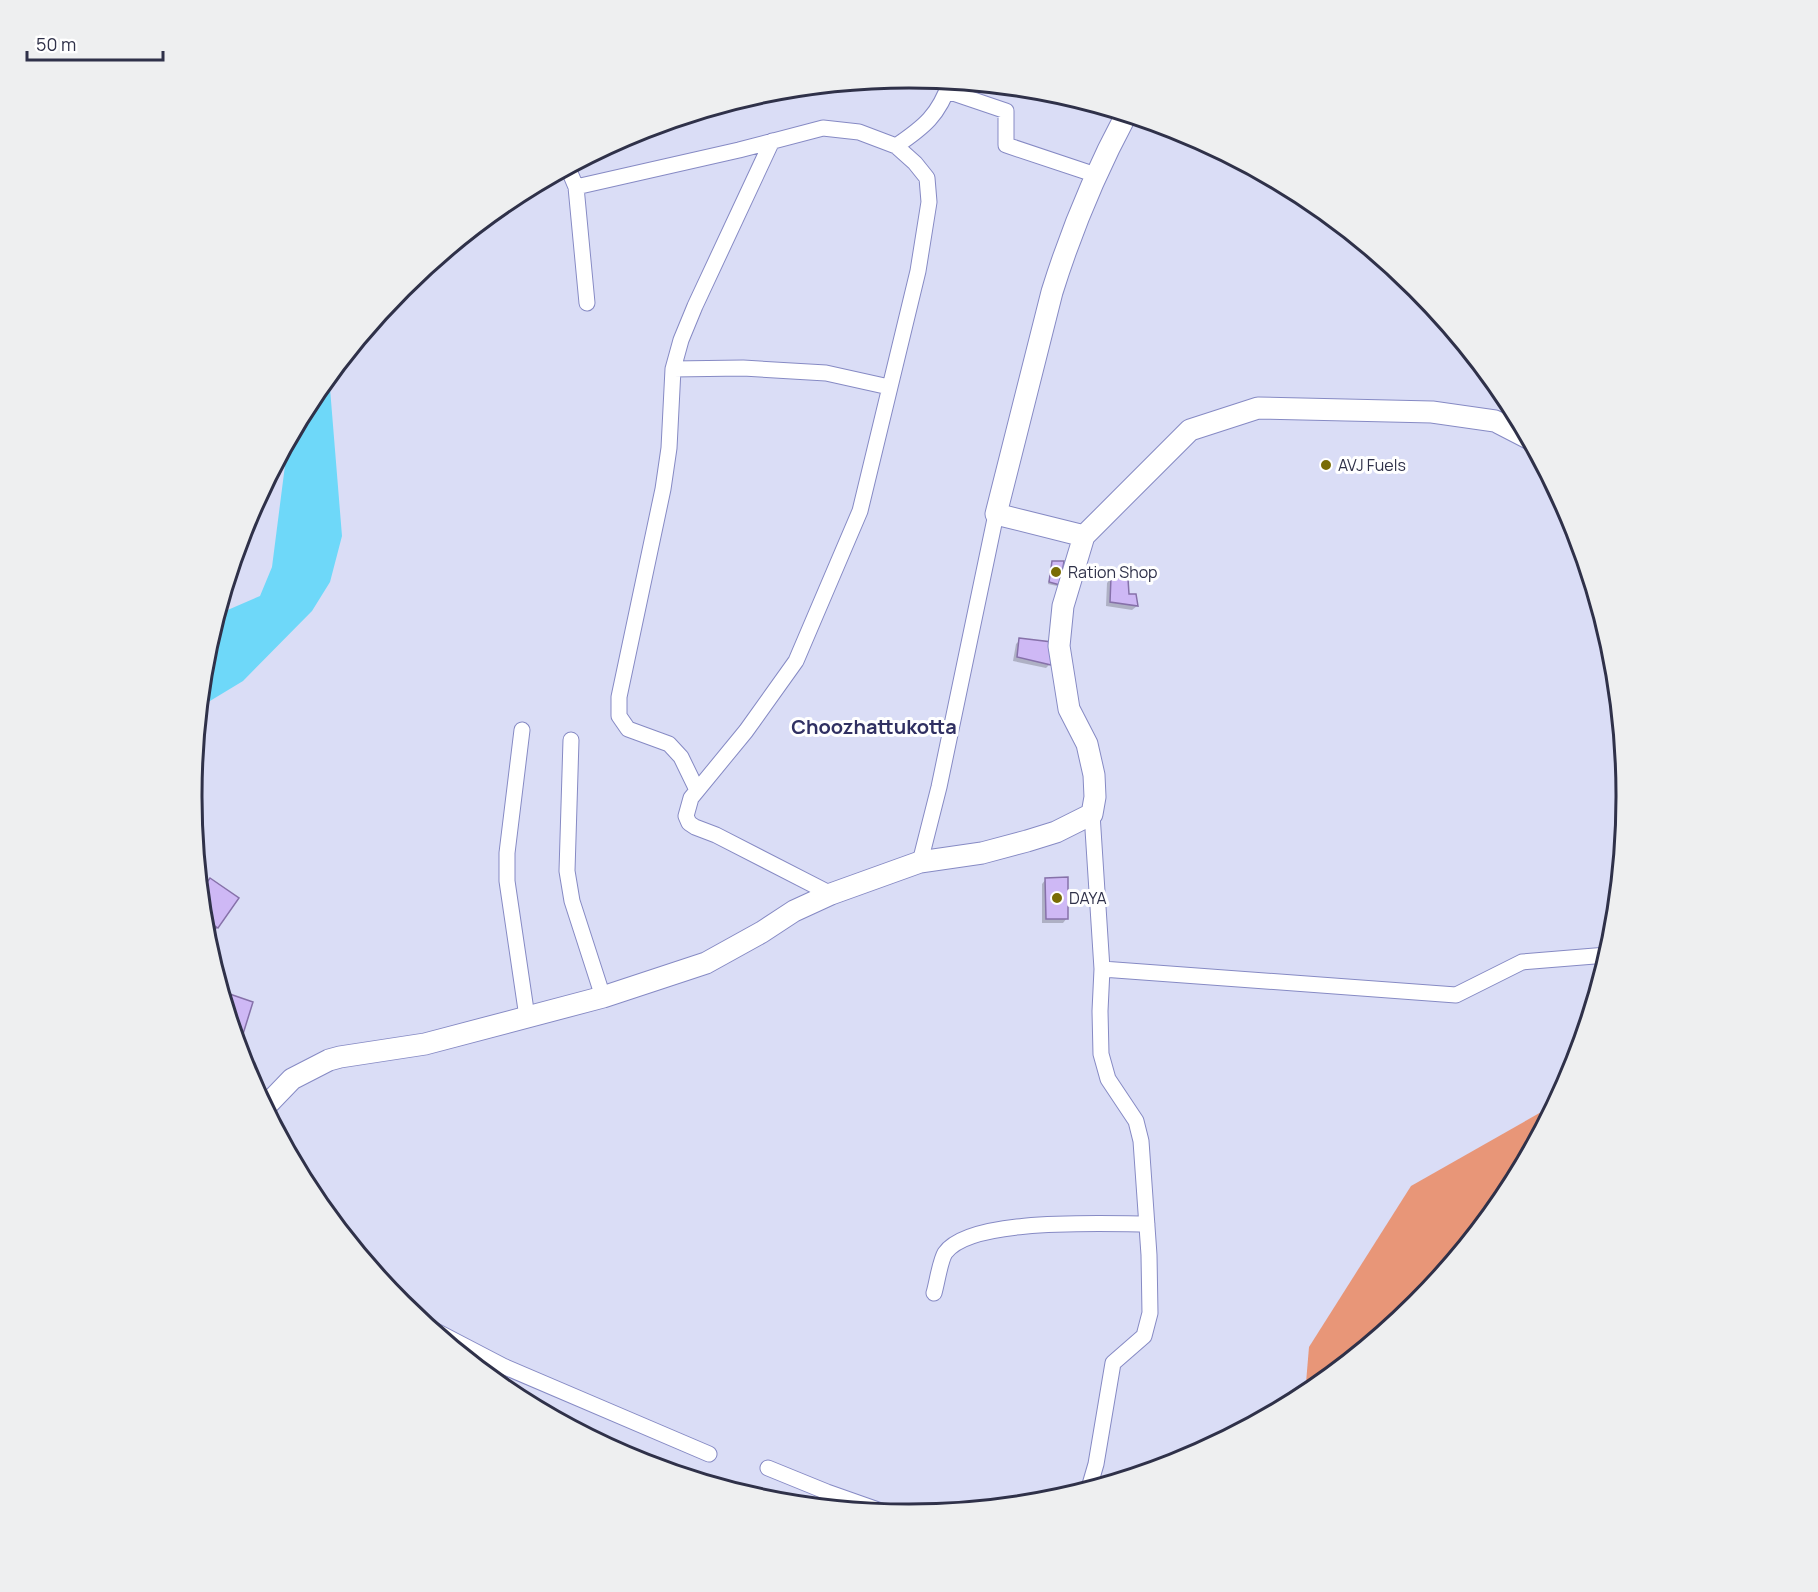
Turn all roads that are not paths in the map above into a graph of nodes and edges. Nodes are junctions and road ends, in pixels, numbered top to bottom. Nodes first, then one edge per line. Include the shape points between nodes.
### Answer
1 (947, 90) edge
2 (958, 90) edge
3 (1122, 122) edge
4 (772, 141) junction
5 (896, 146) junction
6 (571, 175) edge
7 (1096, 175) junction
8 (576, 187) junction
9 (586, 303) dead end
10 (674, 369) junction
11 (889, 387) junction
12 (1515, 431) edge
13 (996, 514) junction
14 (1084, 536) junction
15 (522, 730) dead end
16 (571, 740) dead end
17 (698, 790) junction
18 (1092, 814) junction
19 (920, 862) junction
20 (831, 894) junction
21 (1598, 956) edge
22 (1102, 969) junction
23 (603, 998) junction
24 (527, 1017) junction
25 (271, 1101) edge
26 (1147, 1224) junction
27 (934, 1293) dead end
28 (465, 1346) edge
29 (709, 1454) dead end
30 (768, 1468) dead end
31 (1092, 1479) edge
32 (852, 1501) edge

1 - 5 street via 944,101 923,128
2 - 7 street via 1006,111 1006,145
3 - 7 main road
4 - 5 street via 823,128 859,132
4 - 8 street
4 - 10 street via 695,306
5 - 11 street via 927,178 929,202 918,271
6 - 8 street
7 - 13 main road via 1052,292
8 - 9 street
10 - 11 street via 826,373
10 - 17 street via 663,489 619,697 619,716 628,729 669,744 681,757
11 - 17 street via 860,511 796,661
12 - 14 main road via 1495,421 1432,412 1258,408 1190,429
13 - 14 main road
13 - 19 street via 942,776
14 - 18 main road via 1063,606 1059,646 1069,709 1087,744 1094,775
15 - 24 street via 507,881
16 - 23 street via 567,871 572,901
17 - 20 street via 688,807 689,823
18 - 19 main road via 1027,841 982,853
18 - 22 street
19 - 20 main road
20 - 23 main road via 706,963
21 - 22 street via 1522,962 1456,995
22 - 26 street via 1101,1054 1108,1079 1136,1121
23 - 24 main road
24 - 25 main road via 424,1044 329,1060 292,1079
26 - 27 street via 998,1228 961,1239 945,1253
26 - 31 street via 1150,1313 1144,1336 1113,1363
28 - 29 street
30 - 32 street

